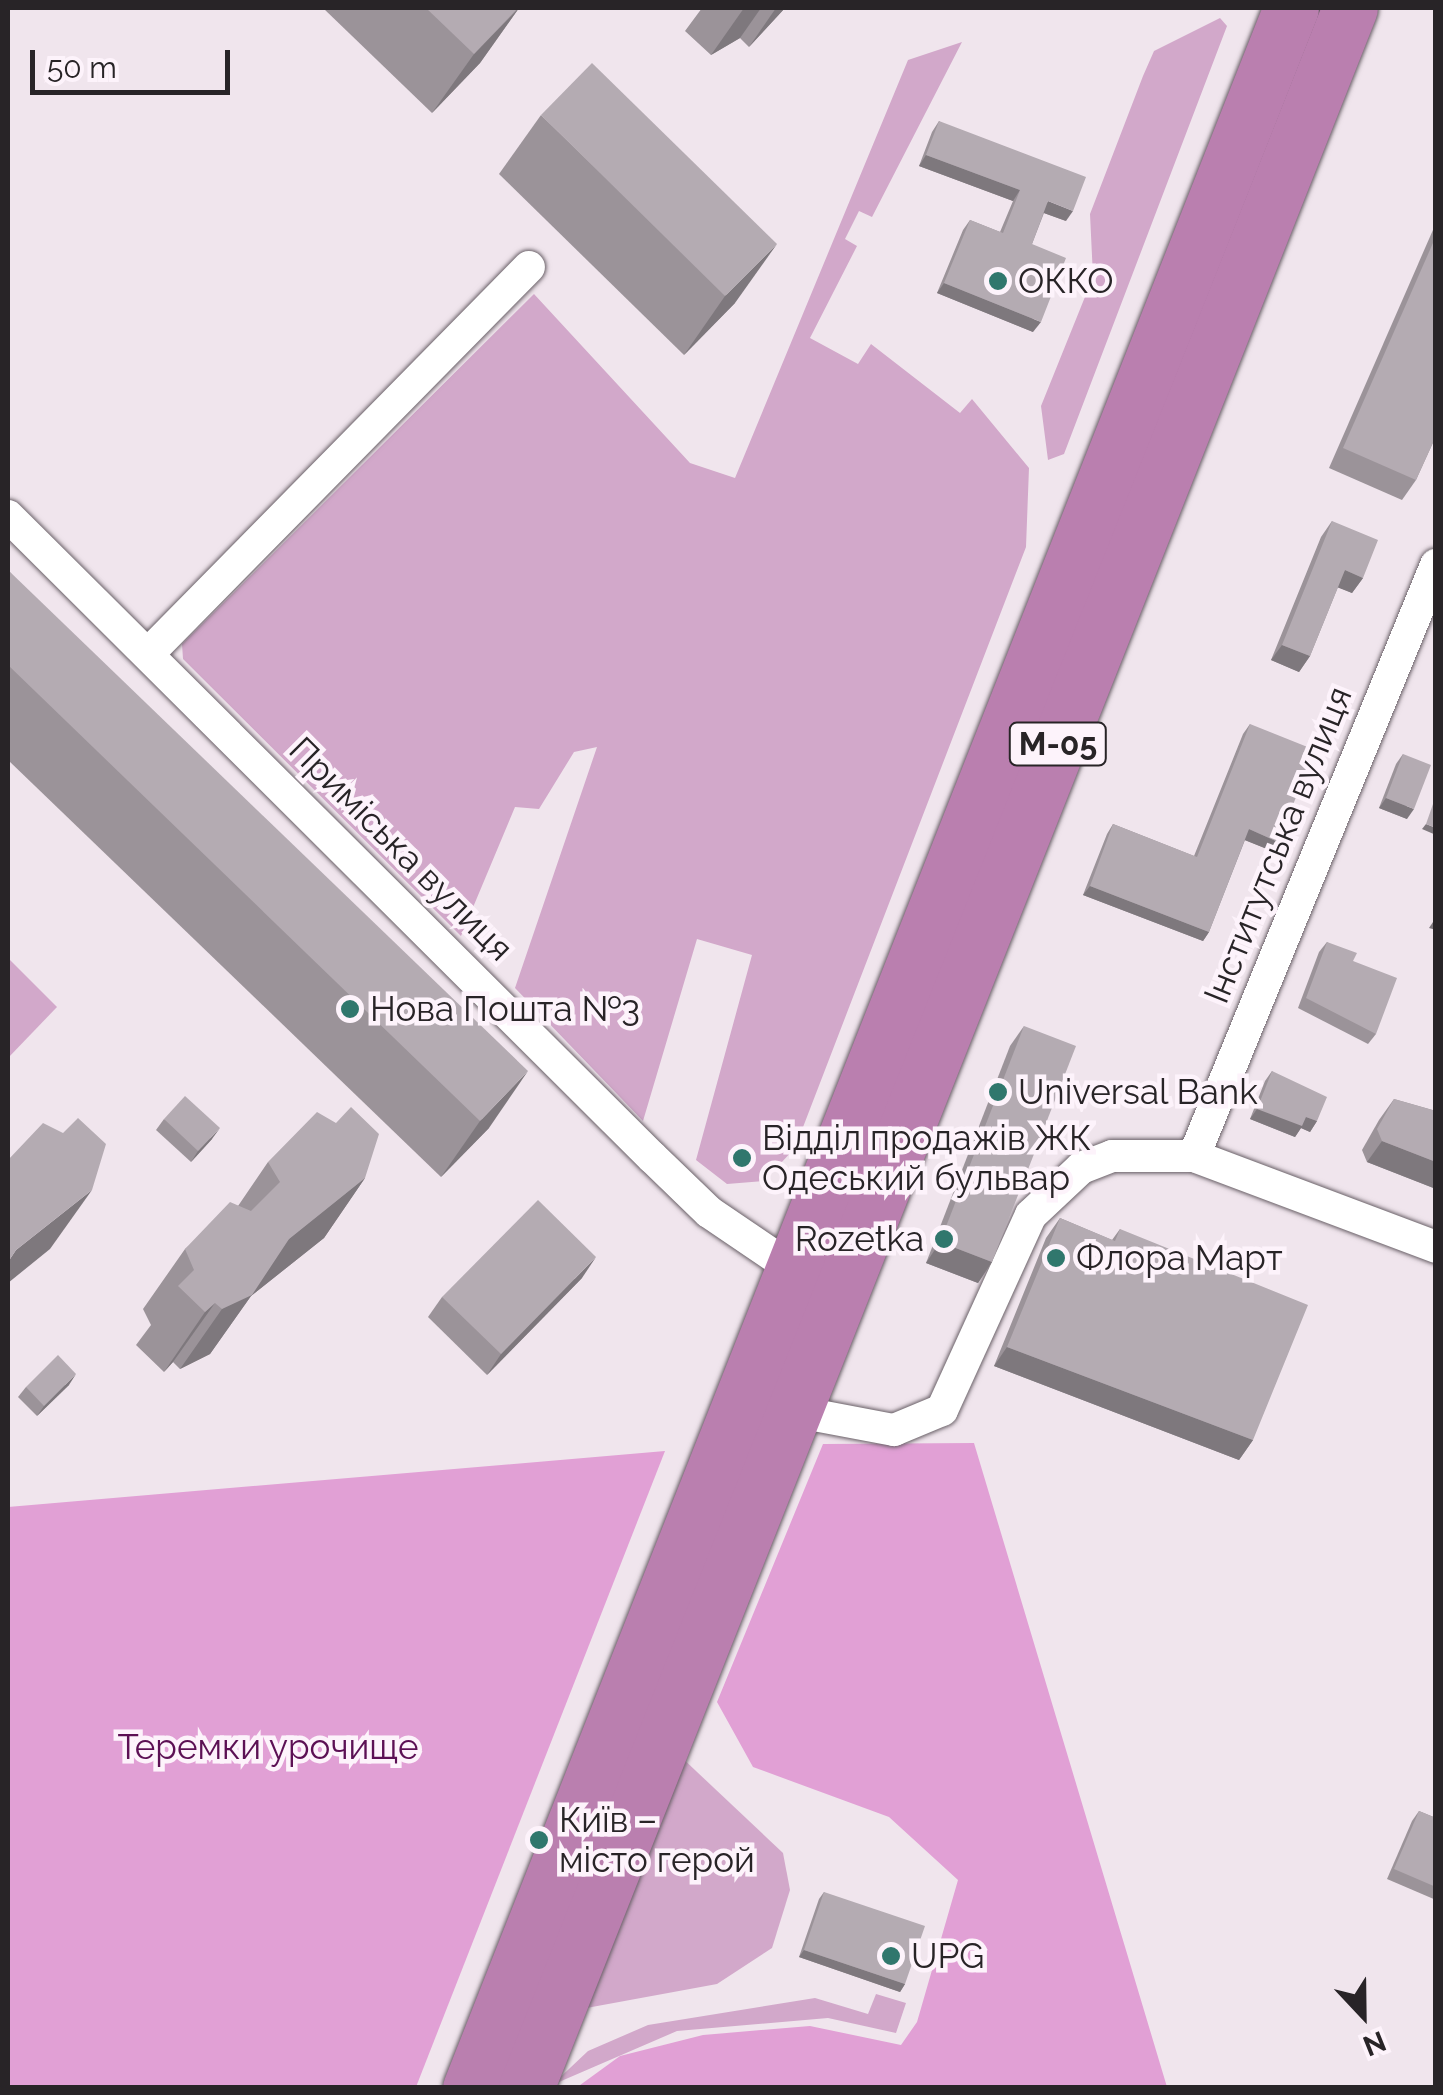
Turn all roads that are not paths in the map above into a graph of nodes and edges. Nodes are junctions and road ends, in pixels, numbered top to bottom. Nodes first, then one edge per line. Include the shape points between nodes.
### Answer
1 (1290, 8) edge
2 (1350, 8) edge
3 (529, 267) dead end
4 (8, 516) edge
5 (1436, 565) edge
6 (148, 654) junction
7 (1194, 1156) junction
8 (1436, 1247) edge
9 (790, 1267) junction
10 (793, 1411) junction
11 (738, 1477) junction
12 (470, 2088) edge
13 (526, 2088) edge

1 - 9 highway, М-05
2 - 10 highway, М-05
3 - 6 street
4 - 6 street, Приміська вулиця
5 - 7 street, Інститутська вулиця
6 - 9 street, Приміська вулиця via 694,1198
7 - 8 street
7 - 10 street via 1112,1156 1050,1190 942,1410 894,1430
9 - 11 highway, М-05
10 - 11 highway, М-05
11 - 12 highway, М-05
11 - 13 highway, М-05

